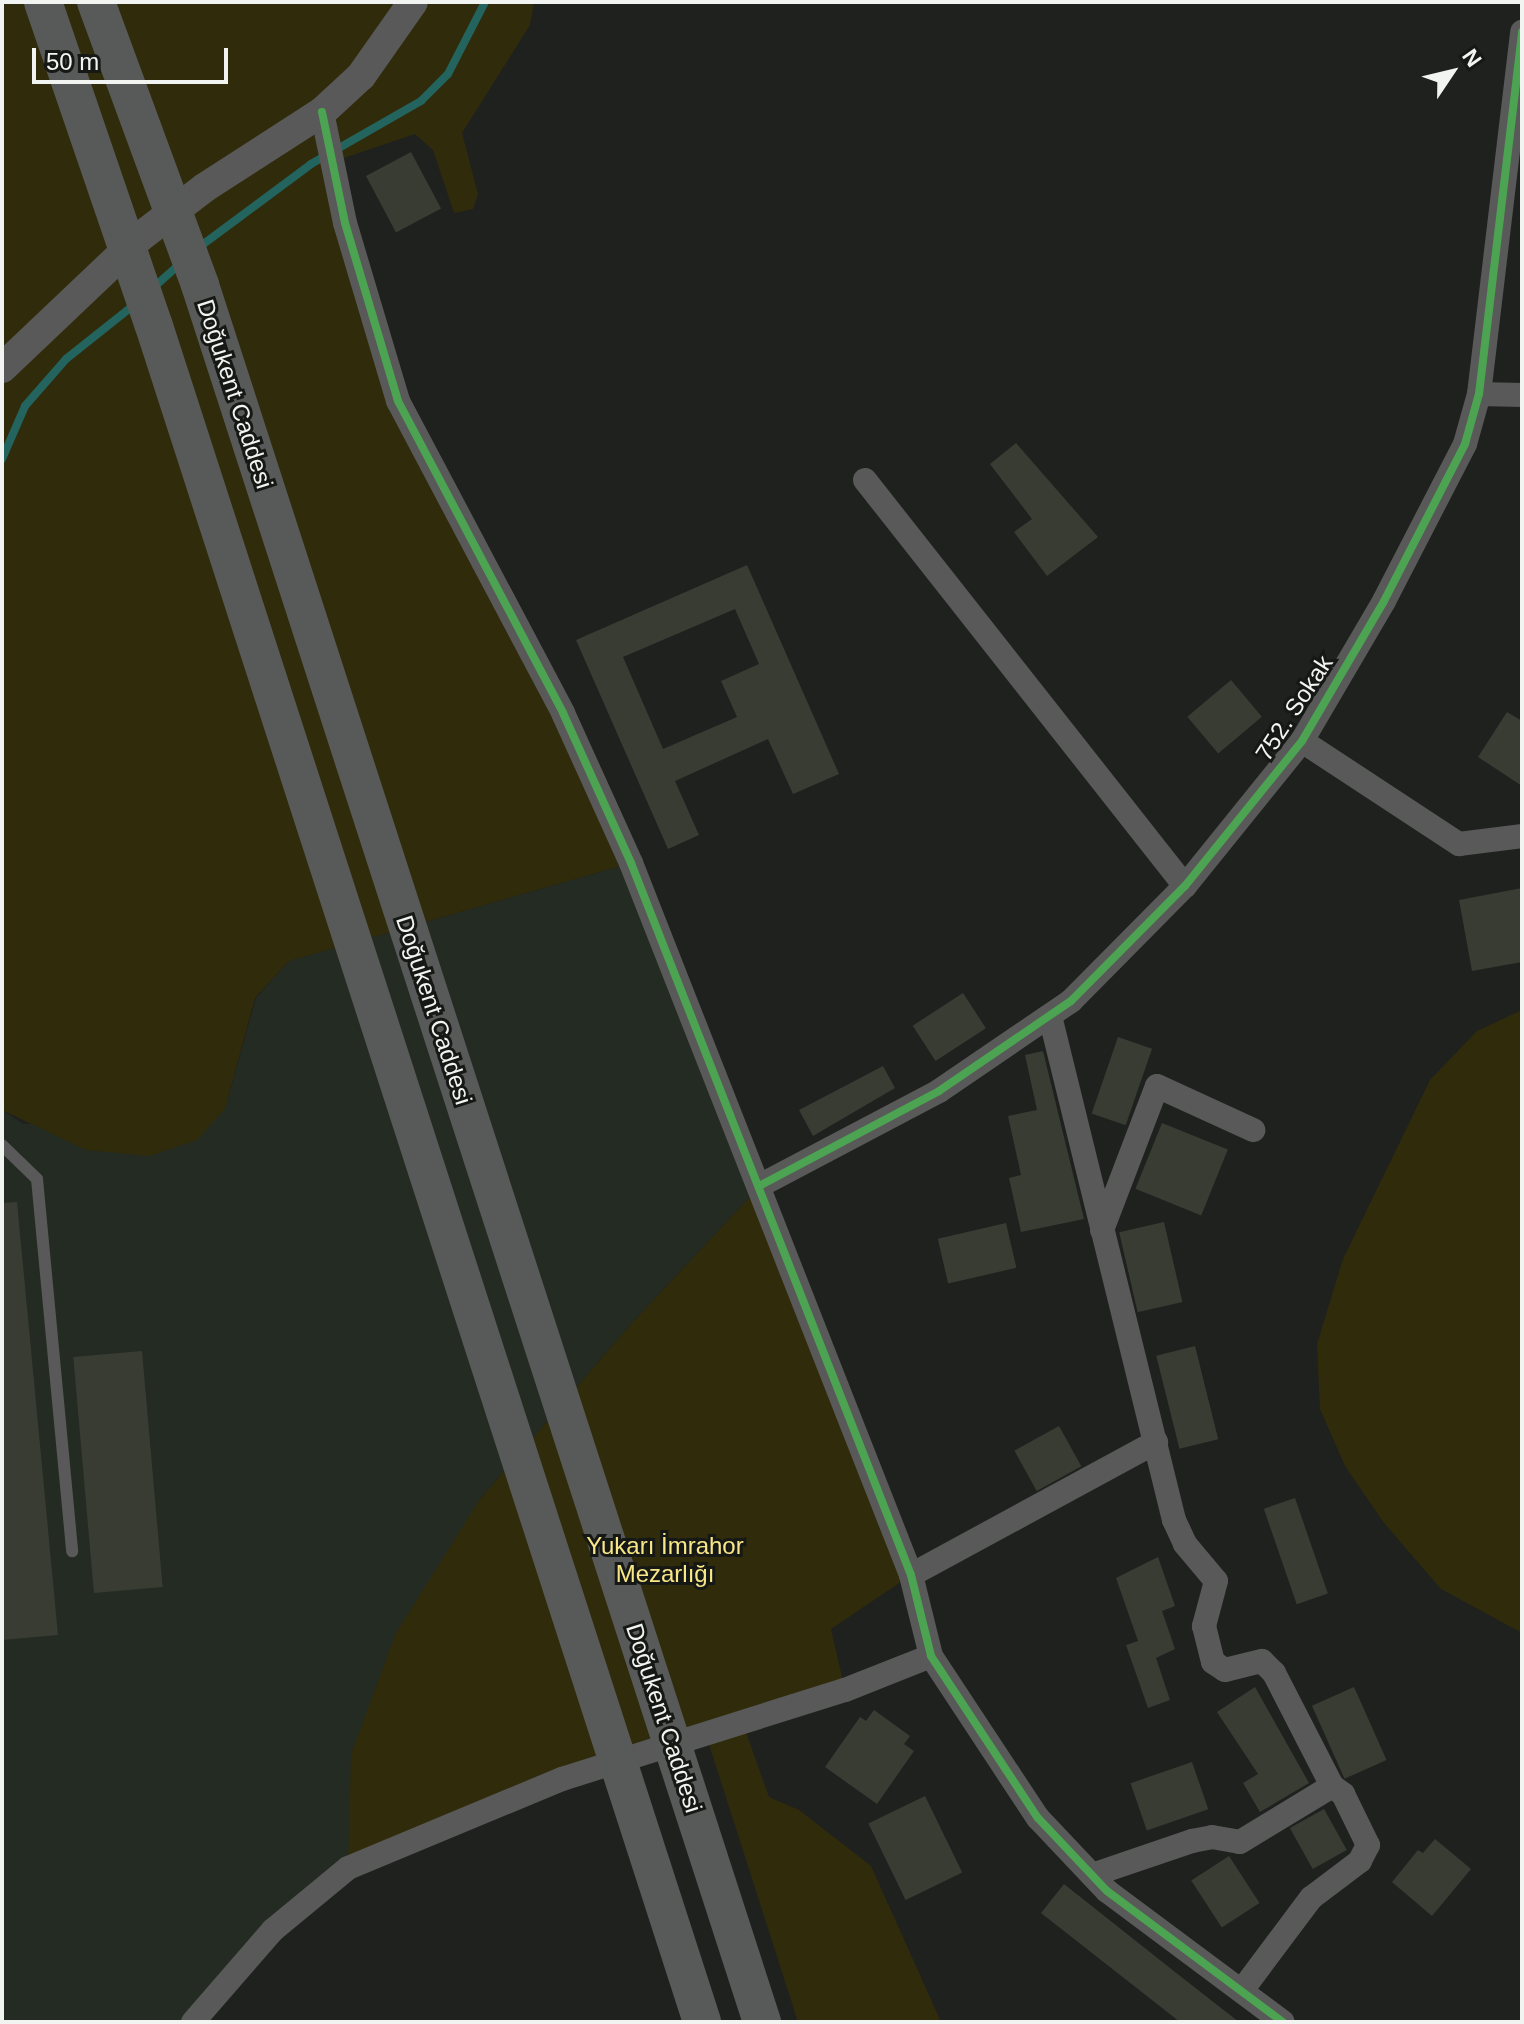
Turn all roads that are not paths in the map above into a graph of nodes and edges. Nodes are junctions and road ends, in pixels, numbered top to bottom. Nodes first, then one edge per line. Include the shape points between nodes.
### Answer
1 (43, 2) edge
2 (96, 2) edge
3 (413, 2) edge
4 (1522, 32) edge
5 (1520, 69) edge
6 (322, 112) junction
7 (2, 368) edge
8 (1479, 394) junction
9 (1522, 395) edge
10 (865, 480) dead end
11 (1302, 741) junction
12 (1522, 836) edge
13 (1185, 886) junction
14 (1050, 1016) junction
15 (1253, 1130) dead end
16 (2, 1145) edge
17 (761, 1185) junction
18 (1102, 1230) junction
19 (1156, 1442) junction
20 (72, 1551) dead end
21 (911, 1575) junction
22 (931, 1656) junction
23 (1332, 1786) junction
24 (1092, 1875) junction
25 (1243, 1989) junction
26 (193, 2022) edge
27 (702, 2022) edge
28 (762, 2022) edge
29 (1283, 2022) edge

1 - 27 main road, bridge via 154,326
2 - 28 main road, Doğukent Caddesi, bridge via 200,285
3 - 6 street via 361,76
4 - 5 street, 752. Sokak
5 - 8 street, 752. Sokak
6 - 7 street via 204,188 140,237
6 - 17 street via 345,223 398,401 563,713 631,863
8 - 9 street
8 - 11 street, 752. Sokak via 1465,444 1440,499
10 - 13 street
11 - 12 street via 1459,844
11 - 13 street, 752. Sokak
13 - 14 street, 752. Sokak via 1123,952
14 - 17 street, 752. Sokak via 939,1091
14 - 18 street
15 - 18 street via 1157,1086
16 - 20 lane via 37,1179
17 - 21 street
18 - 19 street
19 - 21 street
19 - 23 street via 1174,1520 1185,1544 1216,1581 1204,1626 1213,1662 1225,1670 1256,1660 1274,1673
21 - 22 street
22 - 24 street via 1038,1818
22 - 26 street via 845,1690 562,1779 348,1868 273,1930
23 - 24 street via 1240,1842 1212,1837 1192,1841
23 - 25 street via 1349,1805 1368,1845 1366,1853 1306,1904
24 - 25 street
25 - 29 street

